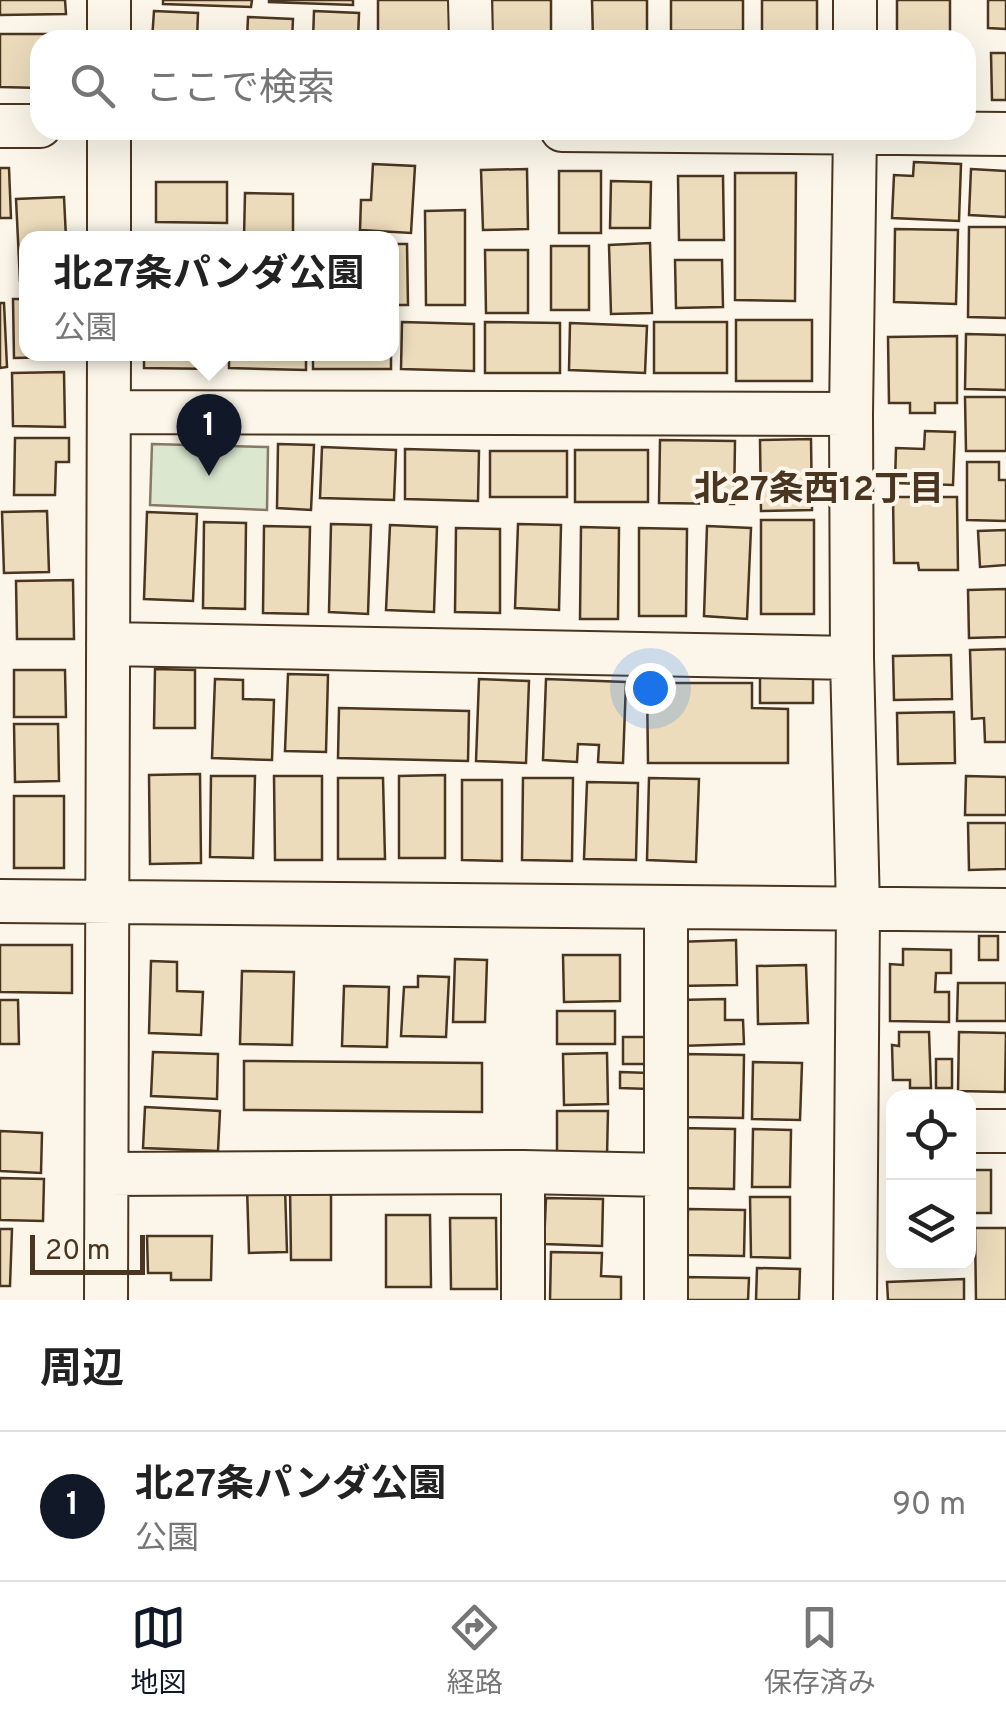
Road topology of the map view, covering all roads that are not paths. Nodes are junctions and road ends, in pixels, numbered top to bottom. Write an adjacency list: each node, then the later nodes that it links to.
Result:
1 (109, 0): 4 (street)
2 (470, 0): 5 (street)
3 (855, 0): 6 (street)
4 (109, 30)
5 (470, 30)
6 (855, 30)
7 (0, 126): 8 (street)
8 (30, 126)
9 (976, 133): 10 (street)
10 (1006, 134)
11 (109, 140): 13 (street)
12 (856, 140): 16 (street)
13 (109, 231)
14 (109, 361): 15 (street)
15 (109, 412): 16 (street); 17 (street)
16 (851, 414): 18 (street)
17 (108, 644): 18 (street); 20 (street)
18 (852, 658): 22 (street)
19 (0, 901): 20 (street)
20 (108, 902): 21 (street); 28 (street)
21 (666, 907): 22 (street); 29 (street)
22 (858, 909): 23 (street); 24 (street)
23 (1006, 910)
24 (875, 1130): 33 (street)
25 (976, 1131): 26 (street)
26 (1006, 1131)
27 (523, 1172): 28 (street); 29 (street); 31 (street)
28 (107, 1174): 30 (street)
29 (666, 1174): 32 (street)
30 (106, 1300)
31 (523, 1300)
32 (666, 1300)
33 (855, 1300)

